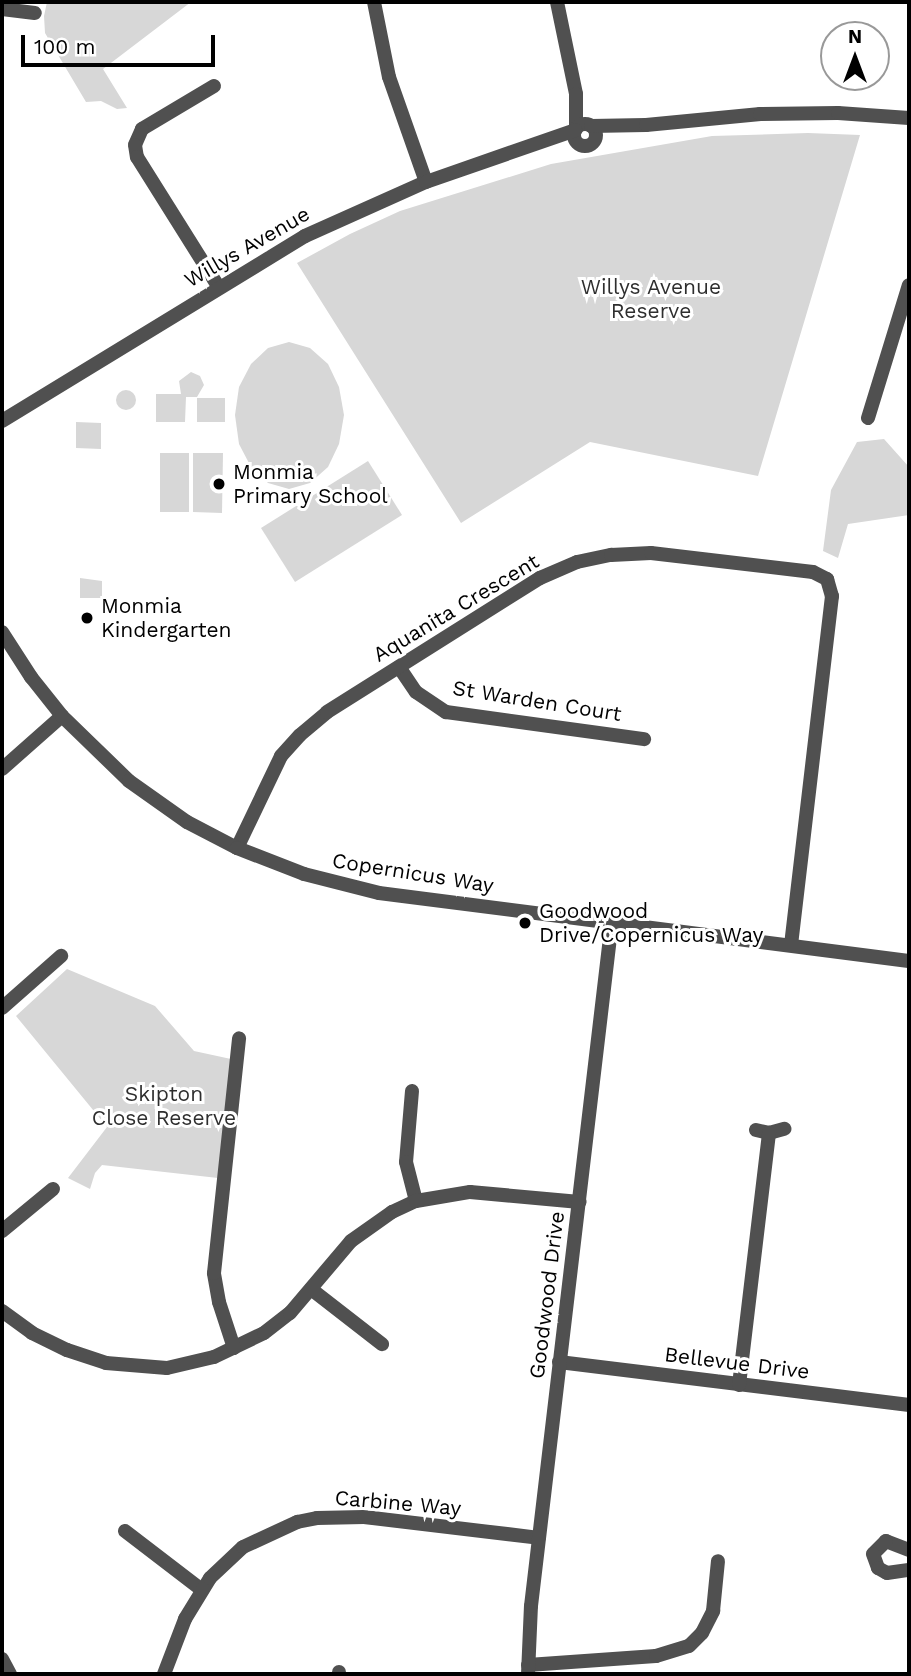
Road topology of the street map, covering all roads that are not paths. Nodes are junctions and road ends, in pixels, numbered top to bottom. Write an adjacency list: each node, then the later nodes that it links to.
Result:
1 (374, 2): 11 (street)
2 (557, 2): 8 (street)
3 (2, 9): 4 (street)
4 (36, 13)
5 (214, 86): 13 (street)
6 (909, 118): 7 (street, Willys Avenue)
7 (646, 125): 8 (street, Willys Avenue); 9 (street, Willys Avenue)
8 (583, 128): 9 (street); 10 (street, Willys Avenue)
9 (588, 143): 10 (street, Willys Avenue)
10 (532, 148): 11 (street, Willys Avenue)
11 (426, 182): 13 (street, Willys Avenue)
12 (909, 285): 14 (street)
13 (218, 286): 15 (street, Willys Avenue)
14 (868, 418)
15 (2, 421)
16 (2, 632): 18 (street, Copernicus Way)
17 (398, 667): 19 (street, St Warden Court); 21 (street, Aquanita Crescent); 23 (street, Aquanita Crescent)
18 (62, 716): 20 (street); 21 (street, Copernicus Way)
19 (644, 738)
20 (2, 769)
21 (237, 848): 22 (street, Copernicus Way)
22 (612, 921): 23 (street, Copernicus Way); 32 (street, Goodwood Drive)
23 (791, 944): 25 (street, Copernicus Way)
24 (61, 956): 26 (street)
25 (909, 961)
26 (2, 1008)
27 (239, 1038): 37 (street)
28 (412, 1091): 31 (street)
29 (770, 1131): 39 (street)
30 (52, 1189): 33 (street)
31 (416, 1201): 32 (street); 34 (street)
32 (580, 1202): 38 (street, Goodwood Drive)
33 (2, 1231)
34 (311, 1289): 36 (street); 37 (street)
35 (2, 1311): 37 (street)
36 (383, 1345)
37 (234, 1348)
38 (559, 1362): 39 (street, Bellevue Drive); 42 (street, Goodwood Drive)
39 (739, 1385): 40 (street, Bellevue Drive)
40 (909, 1405)
41 (125, 1531): 46 (street)
42 (539, 1538): 46 (street, Carbine Way); 48 (street, Goodwood Drive)
43 (909, 1550): 45 (street)
44 (718, 1561): 48 (street)
45 (909, 1570)
46 (202, 1590): 50 (street, Carbine Way)
47 (2, 1659): 49 (street)
48 (528, 1669)
49 (10, 1674)
50 (164, 1674)

